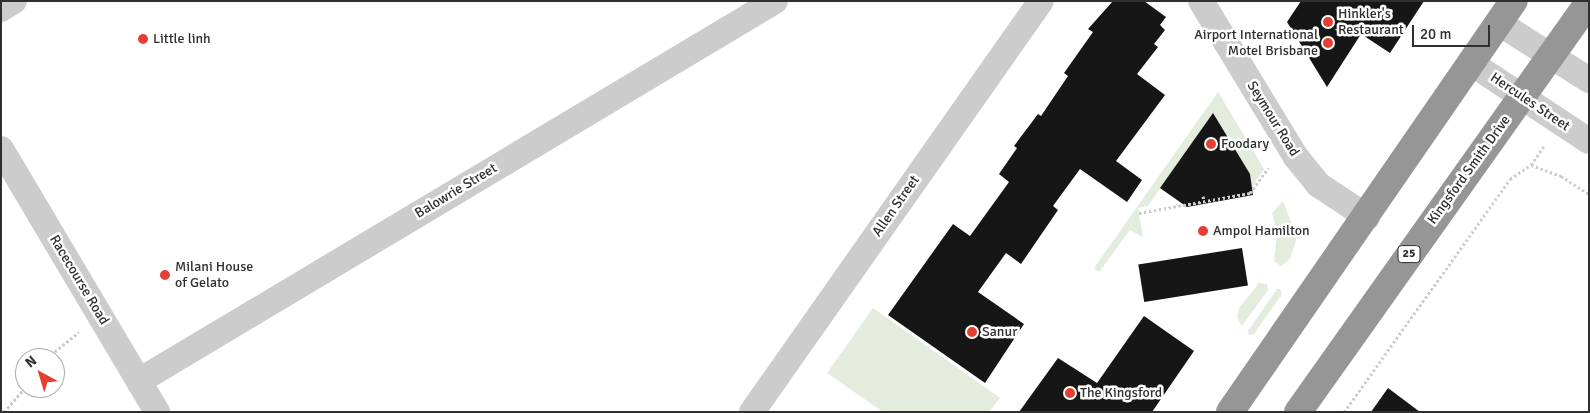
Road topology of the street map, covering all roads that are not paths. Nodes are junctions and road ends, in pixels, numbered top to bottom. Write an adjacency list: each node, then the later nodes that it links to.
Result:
1 (14, 1): 6 (street)
2 (775, 1): 15 (street, Balowrie Street)
3 (1041, 1): 17 (street, Allen Street)
4 (1202, 1): 14 (street, Seymour Road)
5 (1589, 2): 8 (highway, Kingsford Smith Drive / 25)
6 (1, 9)
7 (1507, 12): 8 (street); 9 (highway)
8 (1551, 54): 10 (street); 11 (highway, Kingsford Smith Drive / 25)
9 (1471, 63): 11 (street, Hercules Street); 14 (highway)
10 (1589, 80)
11 (1522, 97): 12 (street, Hercules Street); 19 (highway, Kingsford Smith Drive / 25)
12 (1589, 141)
13 (1, 149): 15 (street, Racecourse Road)
14 (1367, 217): 18 (highway)
15 (139, 381): 16 (street, Racecourse Road)
16 (157, 412)
17 (752, 412)
18 (1230, 412)
19 (1298, 412)

